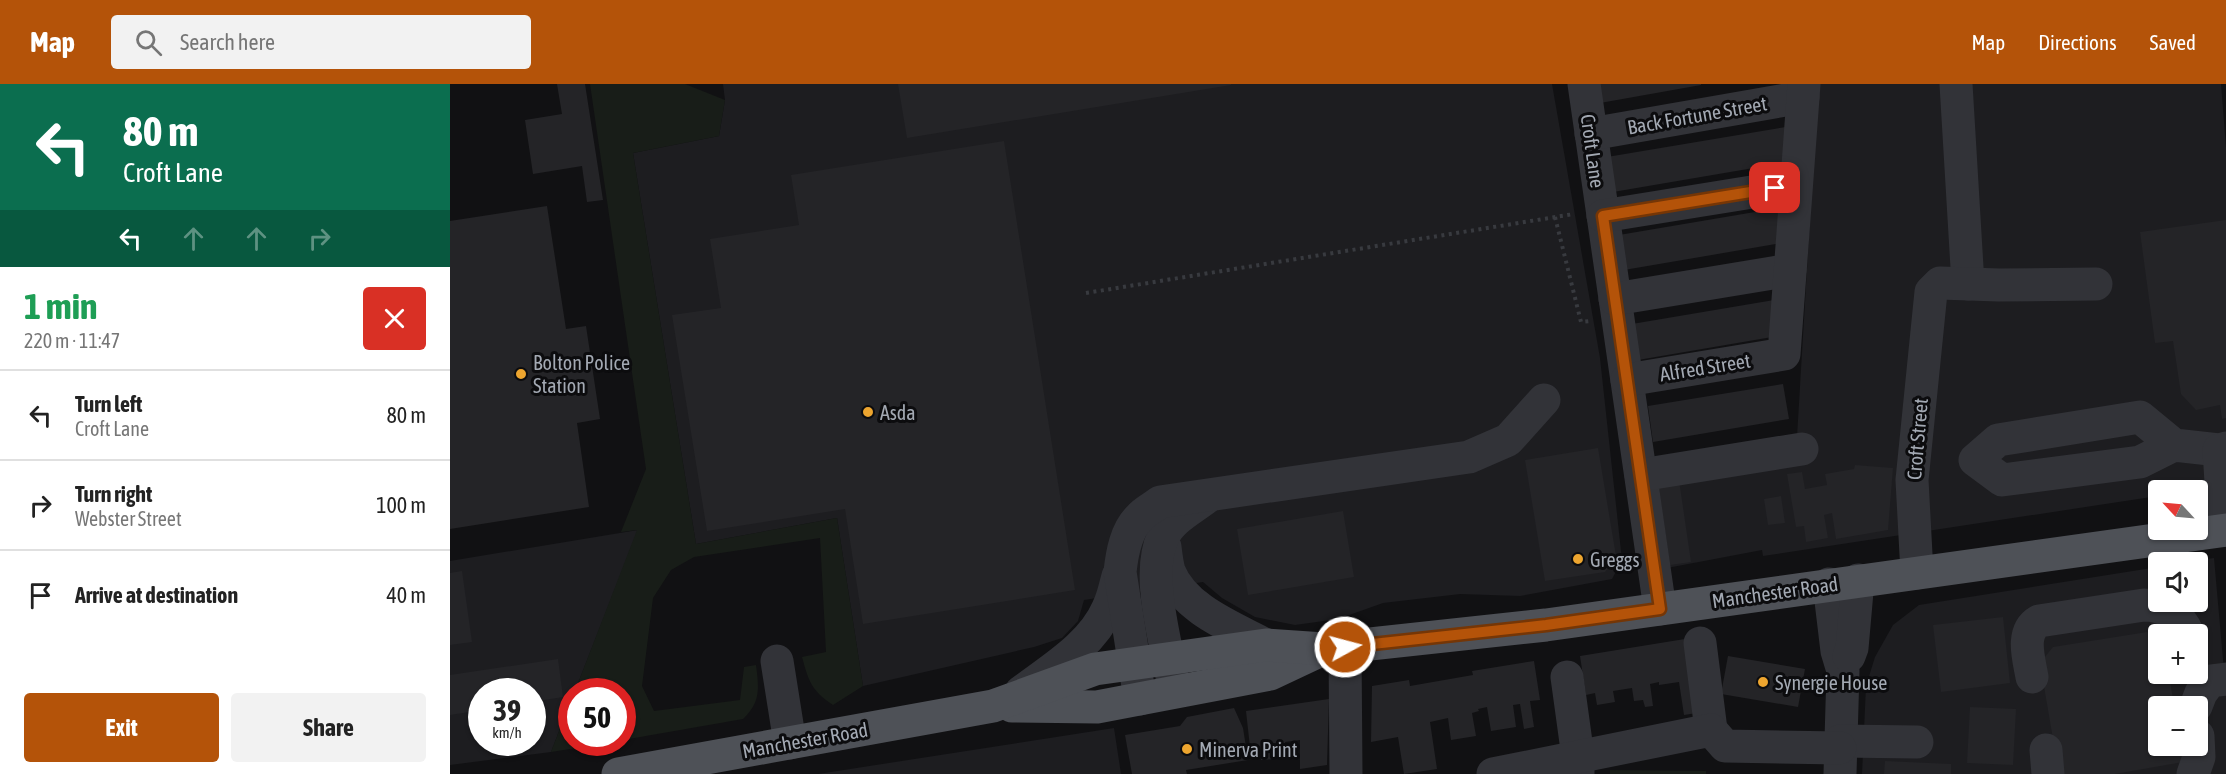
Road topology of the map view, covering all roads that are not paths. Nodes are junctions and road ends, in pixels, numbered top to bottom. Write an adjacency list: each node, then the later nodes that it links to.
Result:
1 (1584, 84): 4 (street, Croft Lane)
2 (1956, 84): 8 (street)
3 (1803, 90): 4 (street, Back Fortune Street); 5 (street)
4 (1591, 134): 6 (street, Croft Lane)
5 (1796, 185): 6 (street); 7 (street)
6 (1602, 213): 10 (street, Croft Lane)
7 (1790, 270): 10 (street); 11 (street, Alfred Street)
8 (1968, 284): 9 (street); 21 (street, Croft Street)
9 (2096, 284)
10 (1616, 308): 11 (street, Croft Lane)
11 (1627, 380): 16 (street, Croft Lane)
12 (1544, 400): 17 (street)
13 (2175, 445): 13 (street); 15 (street)
14 (1802, 449): 16 (street)
15 (2222, 449): 18 (street)
16 (1641, 475): 23 (street, Croft Lane)
17 (1209, 496): 19 (street); 20 (street)
18 (2225, 530): 21 (main road, Manchester Road)
19 (1163, 537): 26 (street); 28 (street)
20 (1120, 572): 30 (street); 35 (street)
21 (1917, 573): 22 (main road, Manchester Road)
22 (1843, 582): 23 (main road, Manchester Road); 39 (street)
23 (1660, 609): 27 (main road, Manchester Road)
24 (2183, 624): 32 (street)
25 (1700, 643): 38 (street)
26 (1266, 645): 27 (main road, Manchester Road); 28 (main road, Manchester Road)
27 (1335, 648): 33 (main road, Manchester Road); 44 (street)
28 (1169, 658): 30 (main road, Manchester Road); 33 (street)
29 (777, 661): 37 (street)
30 (1134, 663): 34 (street); 35 (main road, Manchester Road)
31 (1567, 677): 41 (street)
32 (2032, 677)
33 (1175, 692): 34 (main road, Manchester Road)
34 (1140, 699): 35 (main road, Manchester Road)
35 (1001, 703): 37 (main road, Manchester Road)
36 (1917, 742): 39 (street)
37 (790, 743): 42 (main road, Manchester Road)
38 (1720, 750): 39 (street); 41 (street)
39 (1840, 754)
40 (2199, 756): 46 (street)
41 (1578, 765): 45 (street)
42 (689, 768): 43 (main road, Manchester Road)
43 (618, 774)
44 (1346, 774)
45 (1492, 774)
46 (2193, 774)

